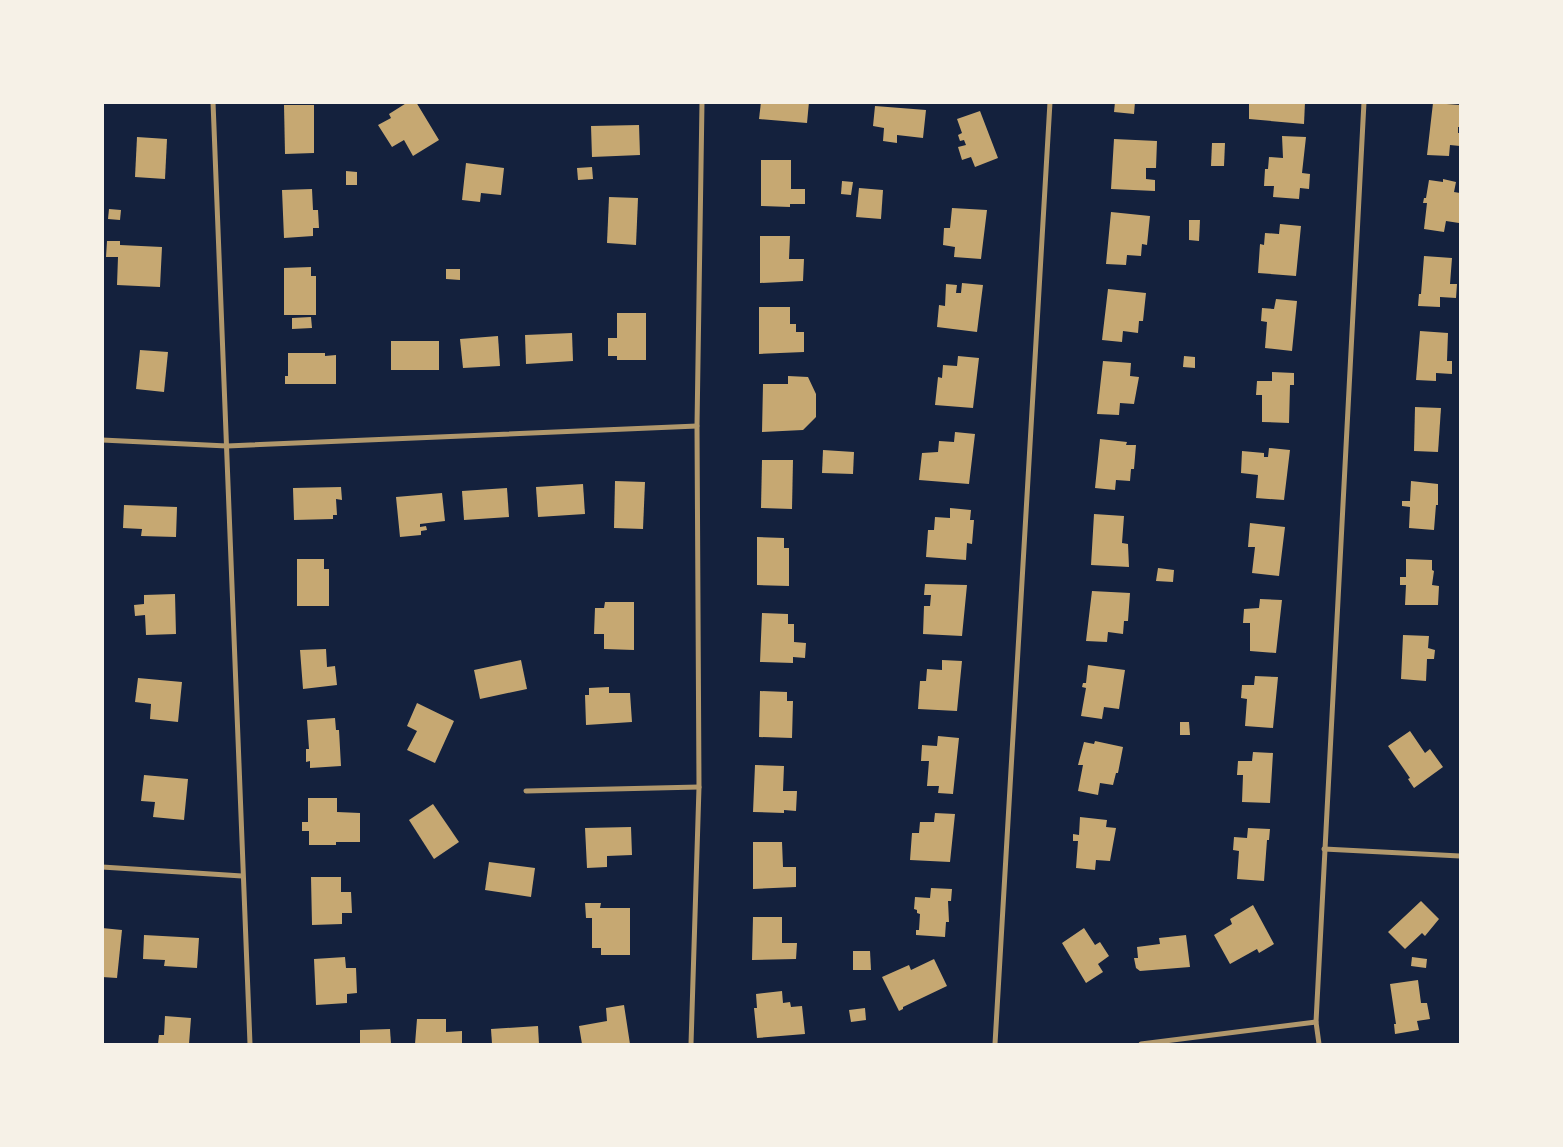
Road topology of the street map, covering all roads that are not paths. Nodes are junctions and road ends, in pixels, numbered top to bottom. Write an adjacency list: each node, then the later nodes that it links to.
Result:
1 (212, 102): 7 (street)
2 (702, 102): 5 (street)
3 (1050, 102): 17 (street)
4 (1364, 102): 10 (street)
5 (697, 426): 7 (street); 8 (street)
6 (102, 440): 7 (street)
7 (227, 446): 13 (street)
8 (699, 787): 9 (street); 16 (street)
9 (526, 791)
10 (1324, 849): 11 (street); 14 (street)
11 (1460, 856)
12 (102, 867): 13 (street)
13 (242, 876): 15 (street)
14 (1316, 1022): 18 (street); 19 (street)
15 (250, 1044)
16 (691, 1044)
17 (995, 1044)
18 (1141, 1044)
19 (1319, 1044)

